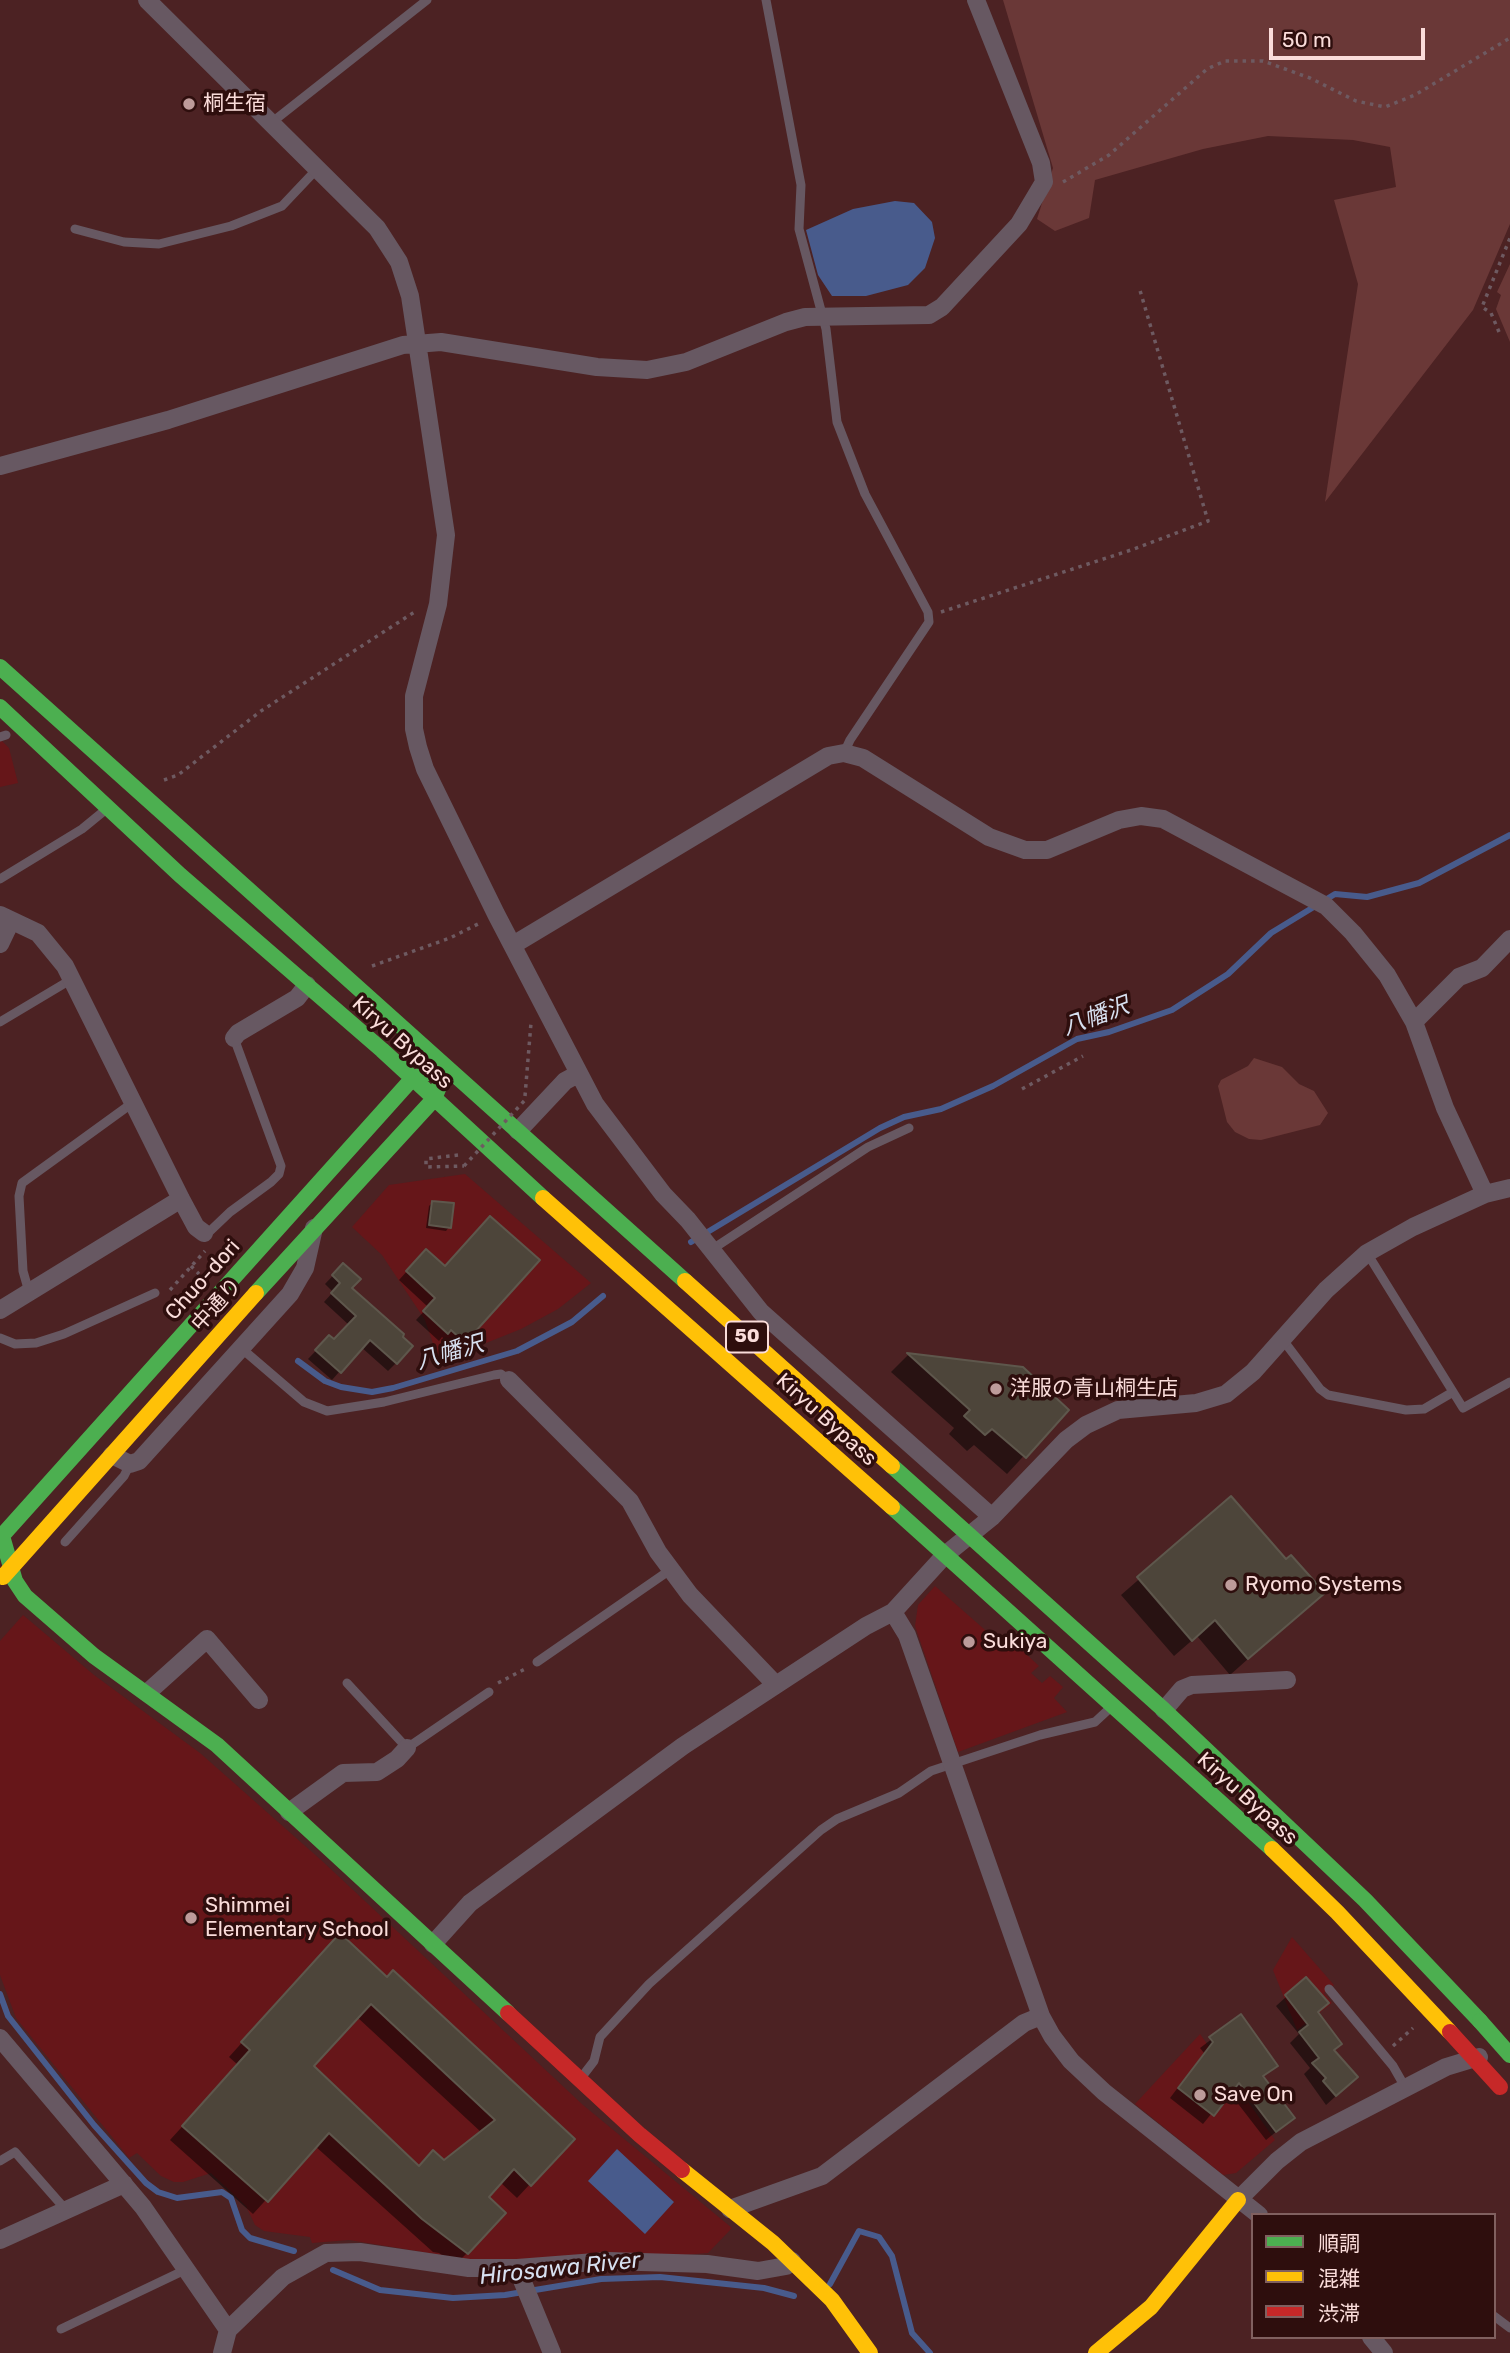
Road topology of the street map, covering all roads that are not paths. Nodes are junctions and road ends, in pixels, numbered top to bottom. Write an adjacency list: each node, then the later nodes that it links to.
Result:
1 (147, 0): 5 (street)
2 (427, 0): 5 (lane)
3 (766, 0): 8 (lane)
4 (976, 0): 8 (street)
5 (271, 123): 6 (street)
6 (317, 169): 7 (lane); 9 (street)
7 (75, 229)
8 (822, 316): 9 (street); 13 (lane)
9 (418, 343): 10 (street); 19 (street)
10 (0, 466)
11 (0, 667): 25 (main road, Kiryu Bypass / 50)
12 (0, 707): 14 (main road, Kiryu Bypass / 50)
13 (845, 753): 19 (street); 23 (street)
14 (108, 806): 15 (lane); 21 (main road, Kiryu Bypass / 50)
15 (0, 879)
16 (6, 918): 18 (street); 20 (street)
17 (1510, 939): 23 (street)
18 (0, 944)
19 (513, 945): 26 (street)
20 (72, 979): 22 (lane); 29 (street)
21 (307, 985): 24 (street); 27 (main road, Kiryu Bypass / 50)
22 (0, 1022)
23 (1415, 1022): 33 (street)
24 (234, 1038): 36 (lane)
25 (446, 1065): 27 (main road, Chuo-dori); 28 (main road, 中通り); 31 (main road, Kiryu Bypass / 50)
26 (578, 1074): 31 (street); 37 (street)
27 (412, 1079): 28 (main road, Kiryu Bypass / 50); 52 (main road, Chuo-dori)
28 (434, 1099): 35 (main road, 中通り); 54 (main road, Kiryu Bypass / 50)
29 (131, 1104): 34 (street); 39 (lane)
30 (909, 1128): 37 (lane)
31 (518, 1131): 51 (main road, Kiryu Bypass / 50)
32 (1510, 1188): 33 (street)
33 (1485, 1195): 38 (street)
34 (181, 1199): 36 (street); 39 (street)
35 (314, 1227): 44 (street); 48 (main road, 中通り)
36 (205, 1242)
37 (709, 1247): 50 (street)
38 (1367, 1253): 43 (street); 47 (lane)
39 (29, 1292): 41 (street)
40 (158, 1296): 42 (lane)
41 (0, 1310)
42 (0, 1338)
43 (1283, 1340): 47 (lane); 50 (street)
44 (241, 1348): 45 (lane); 49 (street)
45 (509, 1380): 55 (street)
46 (1510, 1382): 47 (lane)
47 (1453, 1392)
48 (112, 1455): 49 (street); 56 (main road, 中通り)
49 (130, 1464): 53 (lane)
50 (992, 1517): 51 (street)
51 (970, 1534): 54 (street); 66 (main road, Kiryu Bypass / 50)
52 (1, 1535): 56 (main road)
53 (65, 1542)
54 (945, 1555): 57 (street); 65 (main road, Kiryu Bypass / 50)
55 (670, 1570): 58 (lane); 61 (street)
56 (5, 1574): 63 (main road)
57 (893, 1612): 61 (street); 68 (street)
58 (537, 1662)
59 (1287, 1680): 66 (street)
60 (347, 1683): 67 (lane)
61 (776, 1685): 70 (street)
62 (489, 1692): 67 (lane)
63 (147, 1693): 64 (street); 69 (main road)
64 (259, 1700)
65 (1112, 1705): 68 (lane); 78 (main road, Kiryu Bypass / 50, bridge)
66 (1164, 1710): 75 (main road, Kiryu Bypass / 50, bridge)
67 (407, 1748): 69 (street)
68 (950, 1765): 72 (street); 76 (lane)
69 (289, 1812): 70 (main road)
70 (433, 1944): 76 (main road)
71 (1329, 1989): 77 (lane)
72 (1041, 2016): 81 (street); 82 (street)
73 (0, 2038): 80 (street)
74 (1510, 2047): 77 (street)
75 (1510, 2055)
76 (580, 2080): 82 (main road)
77 (1405, 2087): 81 (street)
78 (1505, 2093)
79 (0, 2161): 83 (lane)
80 (124, 2184): 83 (street); 87 (street)
81 (1238, 2200): 84 (street); 92 (main road)
82 (730, 2209): 86 (main road)
83 (66, 2210): 85 (street)
84 (1256, 2213)
85 (0, 2240)
86 (792, 2261): 88 (street); 95 (main road)
87 (187, 2269): 89 (lane); 90 (street)
88 (520, 2275): 90 (street); 94 (street)
89 (61, 2329)
90 (228, 2330): 93 (street)
91 (1373, 2339): 96 (street)
92 (1101, 2352)
93 (222, 2353)
94 (552, 2353)
95 (870, 2353)
96 (1384, 2353)

